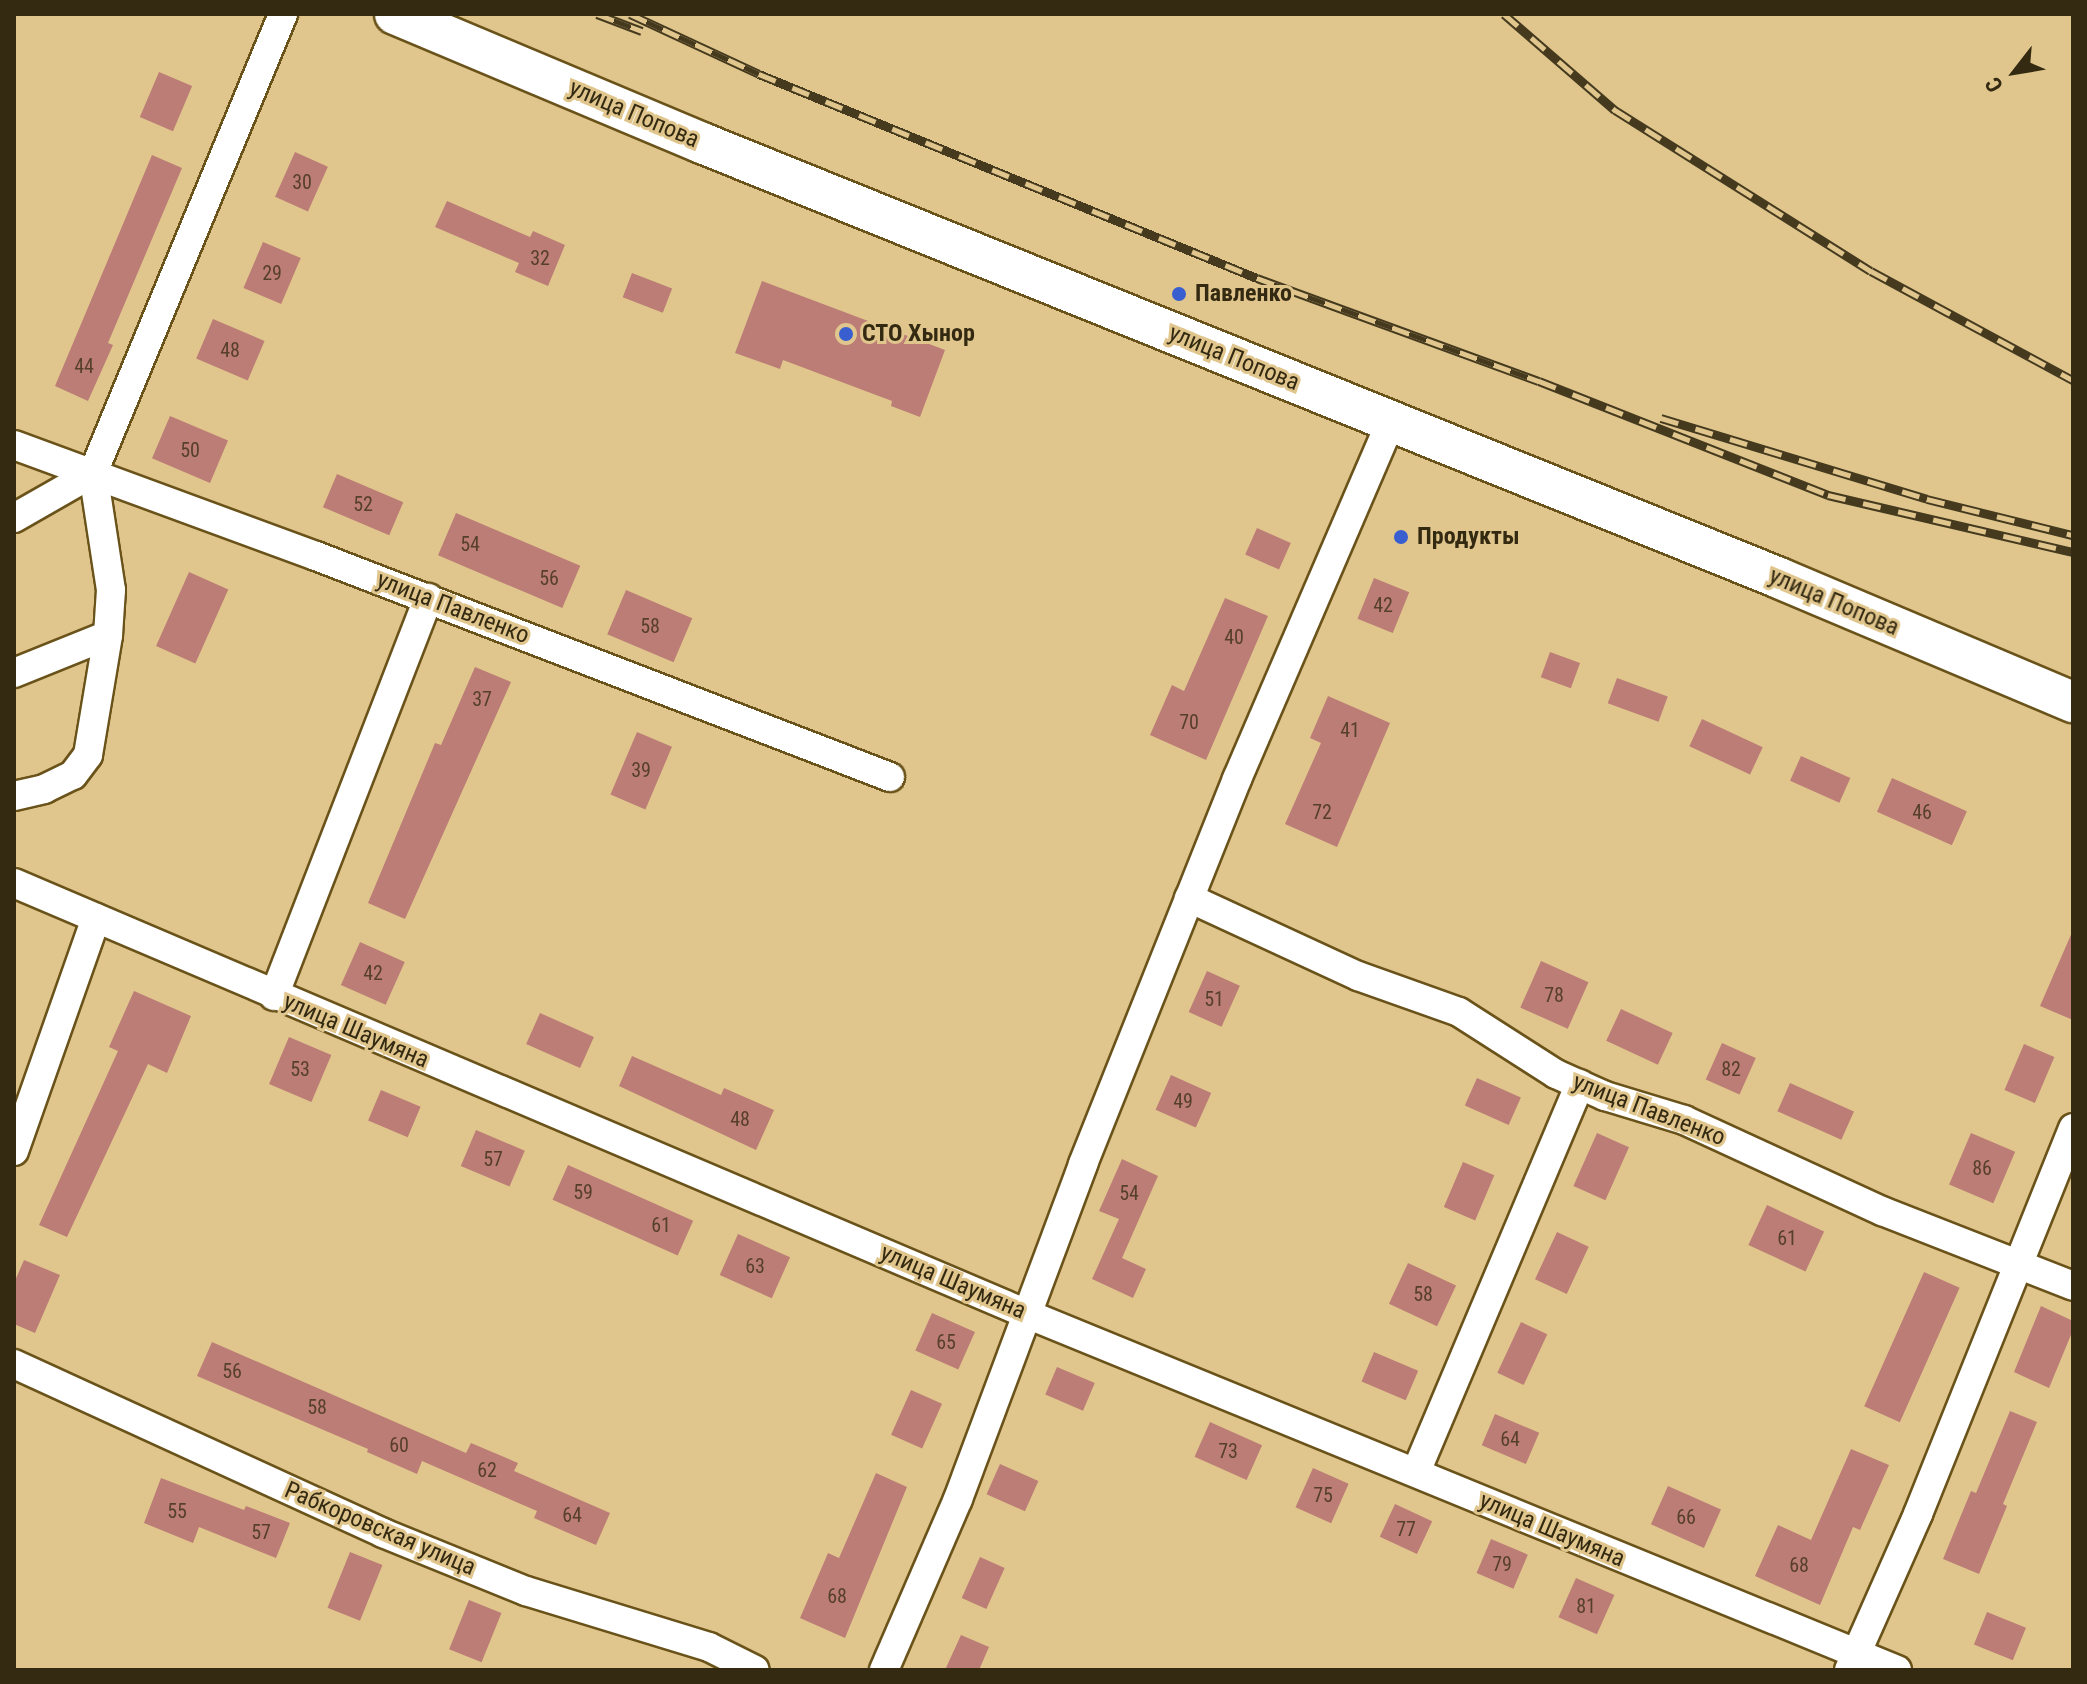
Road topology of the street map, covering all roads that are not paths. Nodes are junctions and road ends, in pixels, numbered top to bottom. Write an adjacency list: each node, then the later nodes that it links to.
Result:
1 (283, 14): 5 (street)
2 (395, 14): 3 (main road, улица Попова)
3 (1391, 422): 10 (main road, улица Попова); 14 (street)
4 (14, 445): 5 (street, улица Павленко)
5 (93, 473): 6 (street); 7 (street, улица Павленко); 8 (street)
6 (14, 518)
7 (428, 598): 11 (street, улица Павленко); 16 (street)
8 (108, 635): 9 (street); 12 (street)
9 (14, 673)
10 (2073, 702)
11 (890, 777)
12 (14, 796)
13 (14, 883): 15 (street, улица Шаумяна)
14 (1189, 898): 17 (street, улица Павленко); 22 (street)
15 (96, 918): 16 (street, улица Шаумяна); 19 (street)
16 (274, 996): 22 (street, улица Шаумяна)
17 (1580, 1084): 20 (street, улица Павленко); 24 (street)
18 (2073, 1128): 20 (street)
19 (14, 1151)
20 (2018, 1264): 21 (street, улица Павленко); 25 (street)
21 (2073, 1286)
22 (1027, 1314): 24 (street, улица Шаумяна); 27 (street)
23 (14, 1364): 26 (street, Рабкоровская улица)
24 (1416, 1472): 25 (street, улица Шаумяна)
25 (1853, 1661): 28 (street, улица Шаумяна)
26 (755, 1670)
27 (884, 1670)
28 (1897, 1670)

